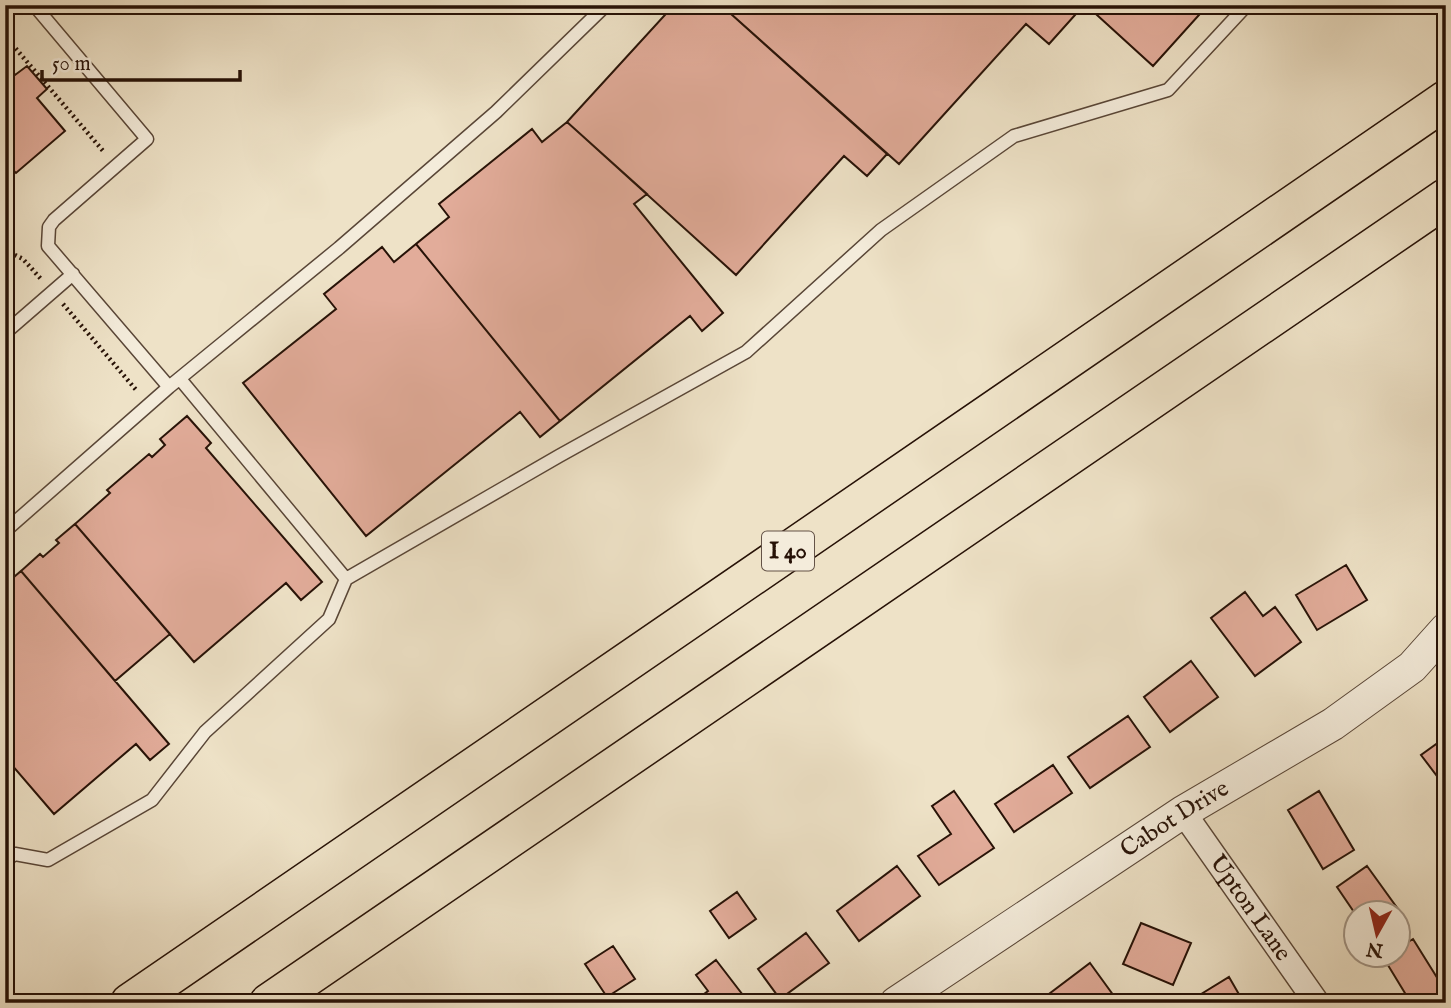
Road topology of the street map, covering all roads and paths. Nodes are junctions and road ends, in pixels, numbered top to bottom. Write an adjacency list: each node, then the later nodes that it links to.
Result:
1 (34, 5): 6 (lane)
2 (606, 5): 12 (lane)
3 (1247, 5): 16 (lane)
4 (5, 36): 6 (path)
5 (1446, 100): 20 (highway, I 40)
6 (116, 166): 9 (lane)
7 (1446, 198): 21 (highway)
8 (5, 250): 10 (path)
9 (72, 274): 10 (lane); 13 (lane)
10 (52, 292): 11 (lane); 14 (path)
11 (5, 333)
12 (180, 379): 13 (lane); 16 (lane)
13 (169, 387): 14 (lane)
14 (149, 405): 15 (lane)
15 (5, 531)
16 (346, 579): 19 (lane)
17 (1446, 629): 18 (street, Cabot Drive)
18 (1183, 812): 22 (street, Cabot Drive); 23 (street, Upton Lane)
19 (5, 860)
20 (130, 1003)
21 (269, 1003)
22 (897, 1003)
23 (1317, 1003)

